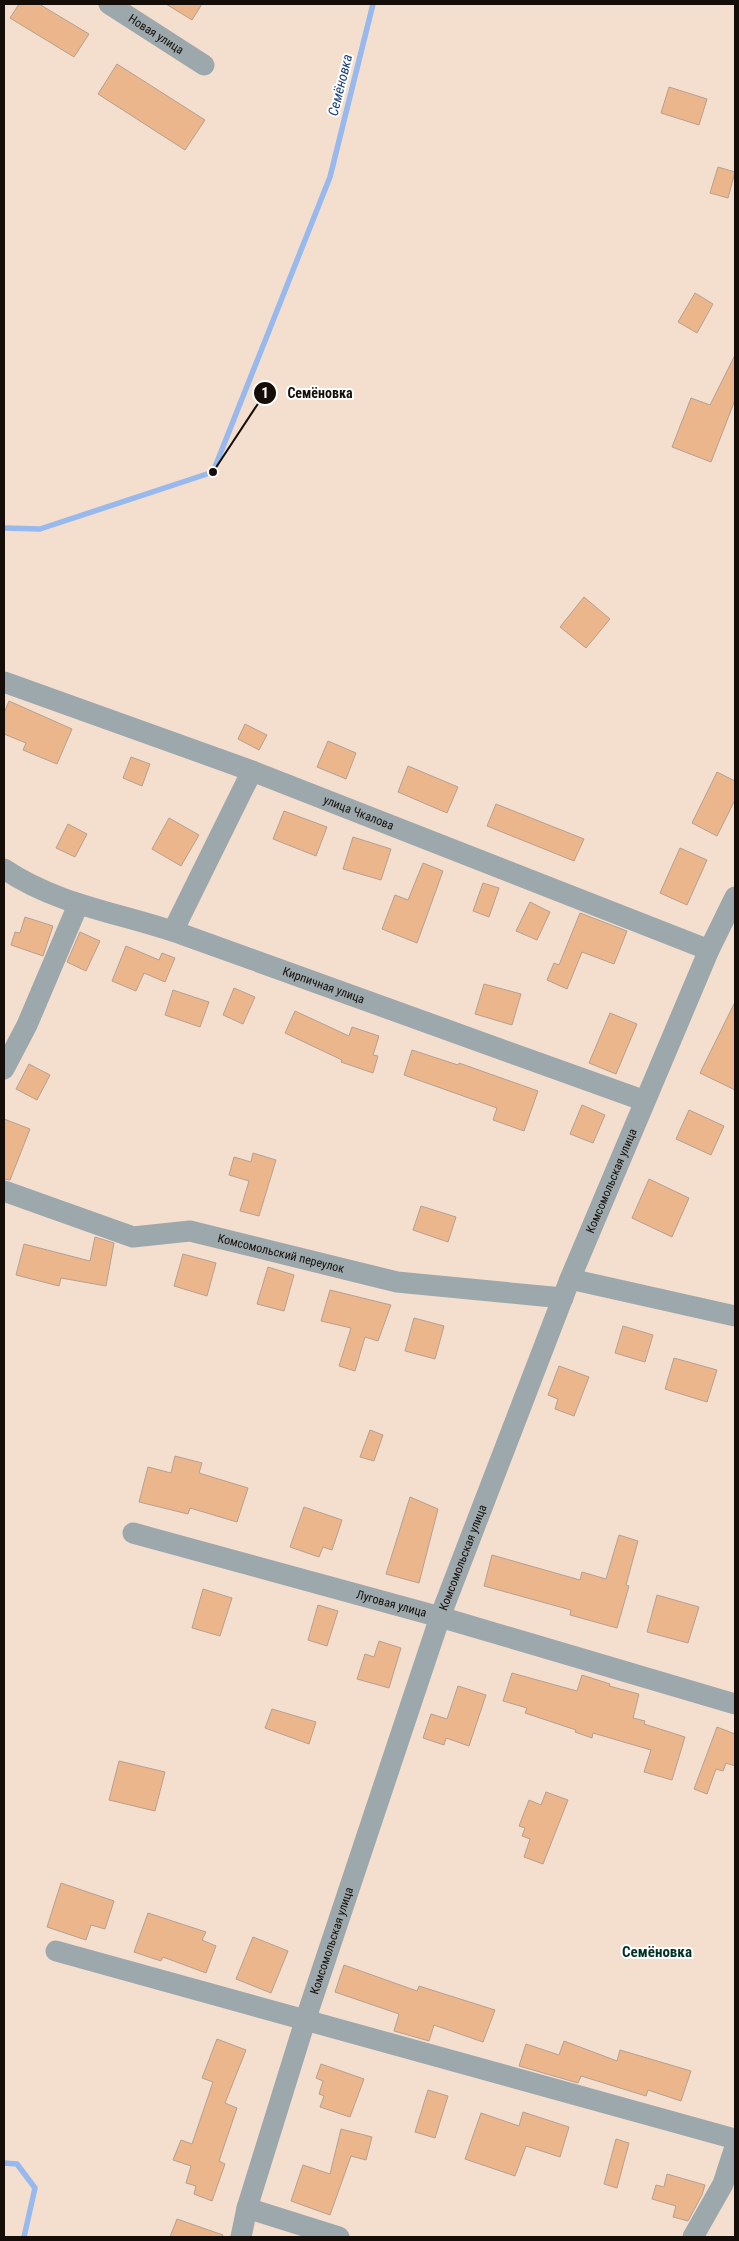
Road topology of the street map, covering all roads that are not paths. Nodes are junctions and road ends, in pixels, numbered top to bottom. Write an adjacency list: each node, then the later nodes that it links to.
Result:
1 (109, 4): 2 (street, Новая улица)
2 (204, 65)
3 (4, 682): 4 (street, улица Чкалова)
4 (252, 771): 8 (street); 9 (street, улица Чкалова)
5 (4, 869): 7 (street, Кирпичная улица)
6 (735, 897): 9 (street, Комсомольская улица)
7 (78, 905): 8 (street, Кирпичная улица); 10 (street)
8 (173, 931): 11 (street, Кирпичная улица)
9 (709, 950): 11 (street, Комсомольская улица)
10 (4, 1070)
11 (645, 1101): 13 (street, Комсомольская улица)
12 (4, 1191): 13 (street, Комсомольский переулок)
13 (567, 1288): 14 (street, Комсомольский переулок); 16 (street, Комсомольская улица)
14 (735, 1316)
15 (133, 1533): 16 (street, Луговая улица)
16 (440, 1617): 17 (street, Луговая улица); 19 (street, Комсомольская улица)
17 (735, 1704)
18 (56, 1950): 19 (street)
19 (306, 2018): 20 (street); 22 (street, Комсомольская улица)
20 (735, 2139)
21 (735, 2147): 25 (street)
22 (247, 2208): 23 (street, Комсомольская улица); 24 (street)
23 (241, 2237)
24 (339, 2237)
25 (693, 2237)

